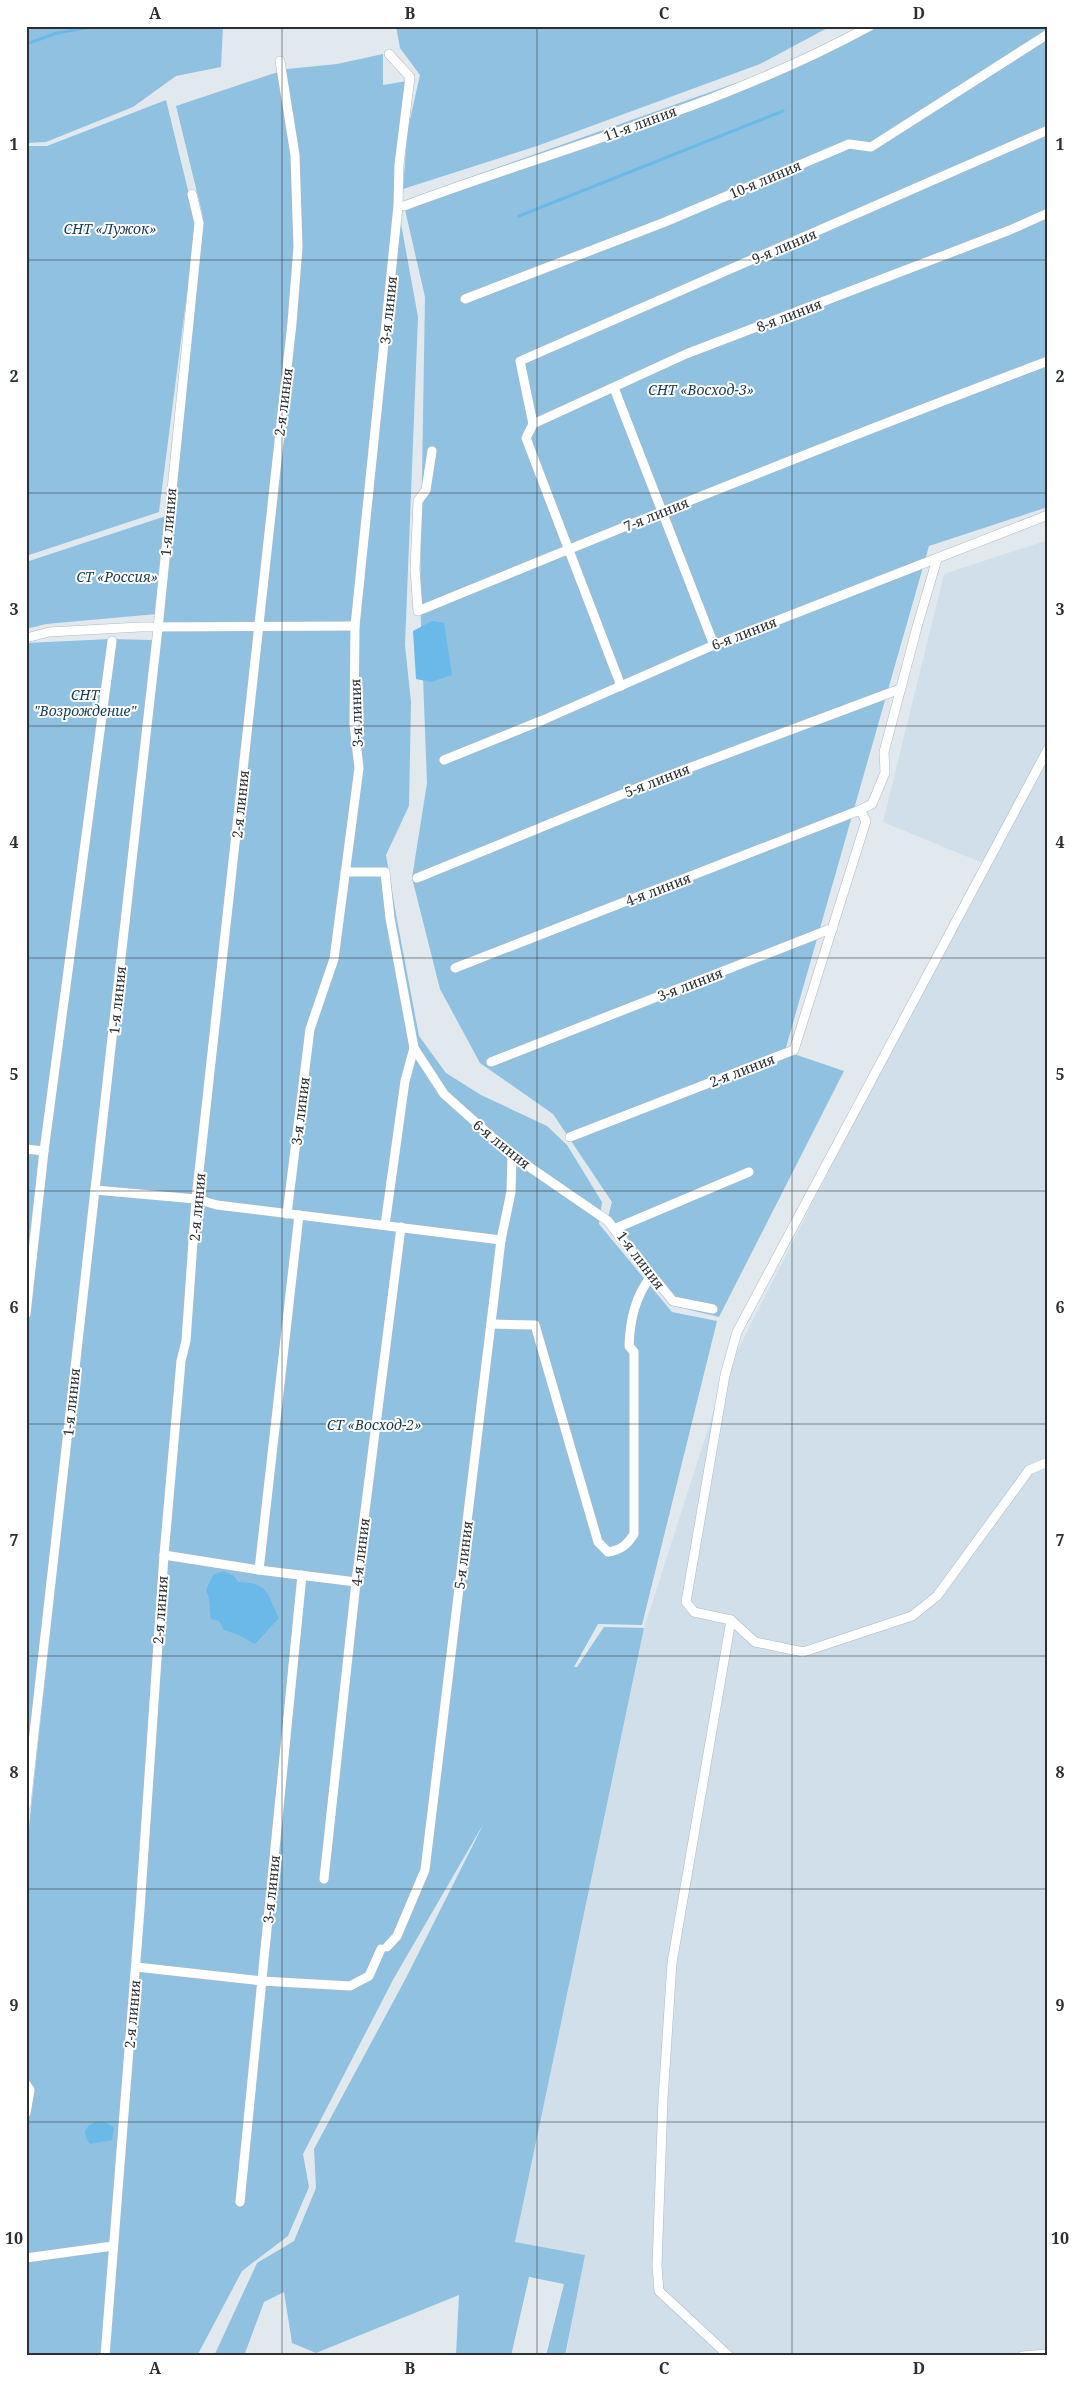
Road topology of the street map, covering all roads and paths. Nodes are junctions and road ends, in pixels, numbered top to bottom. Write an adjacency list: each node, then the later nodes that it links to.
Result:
1 (870, 26): 7 (street, 11-я линия)
2 (1048, 34): 9 (street, 10-я линия)
3 (389, 54): 7 (street, 3-я линия)
4 (280, 61): 18 (street, 2-я линия)
5 (1048, 130): 12 (street, 9-я линия)
6 (192, 194): 20 (street, 1-я линия)
7 (401, 206): 19 (street, 3-я линия)
8 (1048, 213): 11 (street, 8-я линия)
9 (465, 299)
10 (1048, 361): 14 (street, 7-я линия)
11 (614, 388): 12 (street, 8-я линия); 14 (street)
12 (533, 424): 16 (street)
13 (432, 451): 16 (street, 7-я линия)
14 (661, 512): 16 (street, 7-я линия); 23 (street)
15 (1048, 515): 17 (street, 6-я линия)
16 (568, 549): 24 (street)
17 (937, 559): 23 (street, 6-я линия); 25 (street)
18 (260, 626): 19 (street); 20 (street); 41 (street, 2-я линия)
19 (355, 626): 29 (street, 3-я линия)
20 (158, 628): 21 (street); 40 (street, 1-я линия)
21 (26, 638)
22 (112, 641): 37 (street)
23 (714, 645): 24 (street, 6-я линия)
24 (622, 686): 27 (street, 6-я линия)
25 (900, 689): 28 (street); 30 (street, 5-я линия)
26 (1048, 750): 57 (street)
27 (444, 760)
28 (860, 810): 31 (street); 32 (street, 4-я линия)
29 (345, 872): 33 (street); 42 (street, 3-я линия)
30 (416, 878)
31 (833, 928): 34 (street, 3-я линия); 35 (street, 2-я линия)
32 (455, 968)
33 (414, 1048): 38 (street, 6-я линия); 44 (street)
34 (490, 1062)
35 (570, 1137)
36 (26, 1149): 37 (street)
37 (44, 1152): 50 (street)
38 (512, 1155): 46 (street, 6-я линия); 47 (street, 5-я линия)
39 (749, 1172): 46 (street, 1-я линия)
40 (95, 1190): 41 (street); 58 (street, 1-я линия)
41 (196, 1199): 42 (street); 53 (street, 2-я линия)
42 (287, 1214): 43 (street)
43 (299, 1215): 44 (street); 54 (street)
44 (384, 1225): 45 (street)
45 (401, 1227): 47 (street); 56 (street, 4-я линия)
46 (614, 1229): 48 (street, 1-я линия)
47 (501, 1240): 51 (street, 5-я линия)
48 (651, 1276): 49 (street, 1-я линия); 51 (street)
49 (713, 1309)
50 (26, 1314)
51 (491, 1324): 61 (street, 5-я линия)
52 (1048, 1462): 57 (street)
53 (164, 1555): 54 (street); 60 (street, 2-я линия)
54 (259, 1570): 55 (street)
55 (302, 1575): 56 (street); 61 (street, 3-я линия)
56 (356, 1582): 59 (street, 4-я линия)
57 (731, 1620): 69 (street)
58 (26, 1805)
59 (324, 1879)
60 (136, 1967): 61 (street, 5-я линия); 65 (street, 2-я линия)
61 (262, 1981): 64 (street, 3-я линия)
62 (26, 2084): 63 (street)
63 (26, 2112)
64 (240, 2202)
65 (113, 2246): 66 (street); 68 (street, 2-я линия)
66 (26, 2258)
67 (1048, 2354): 70 (street)
68 (105, 2356)
69 (729, 2356)
70 (1022, 2356)

